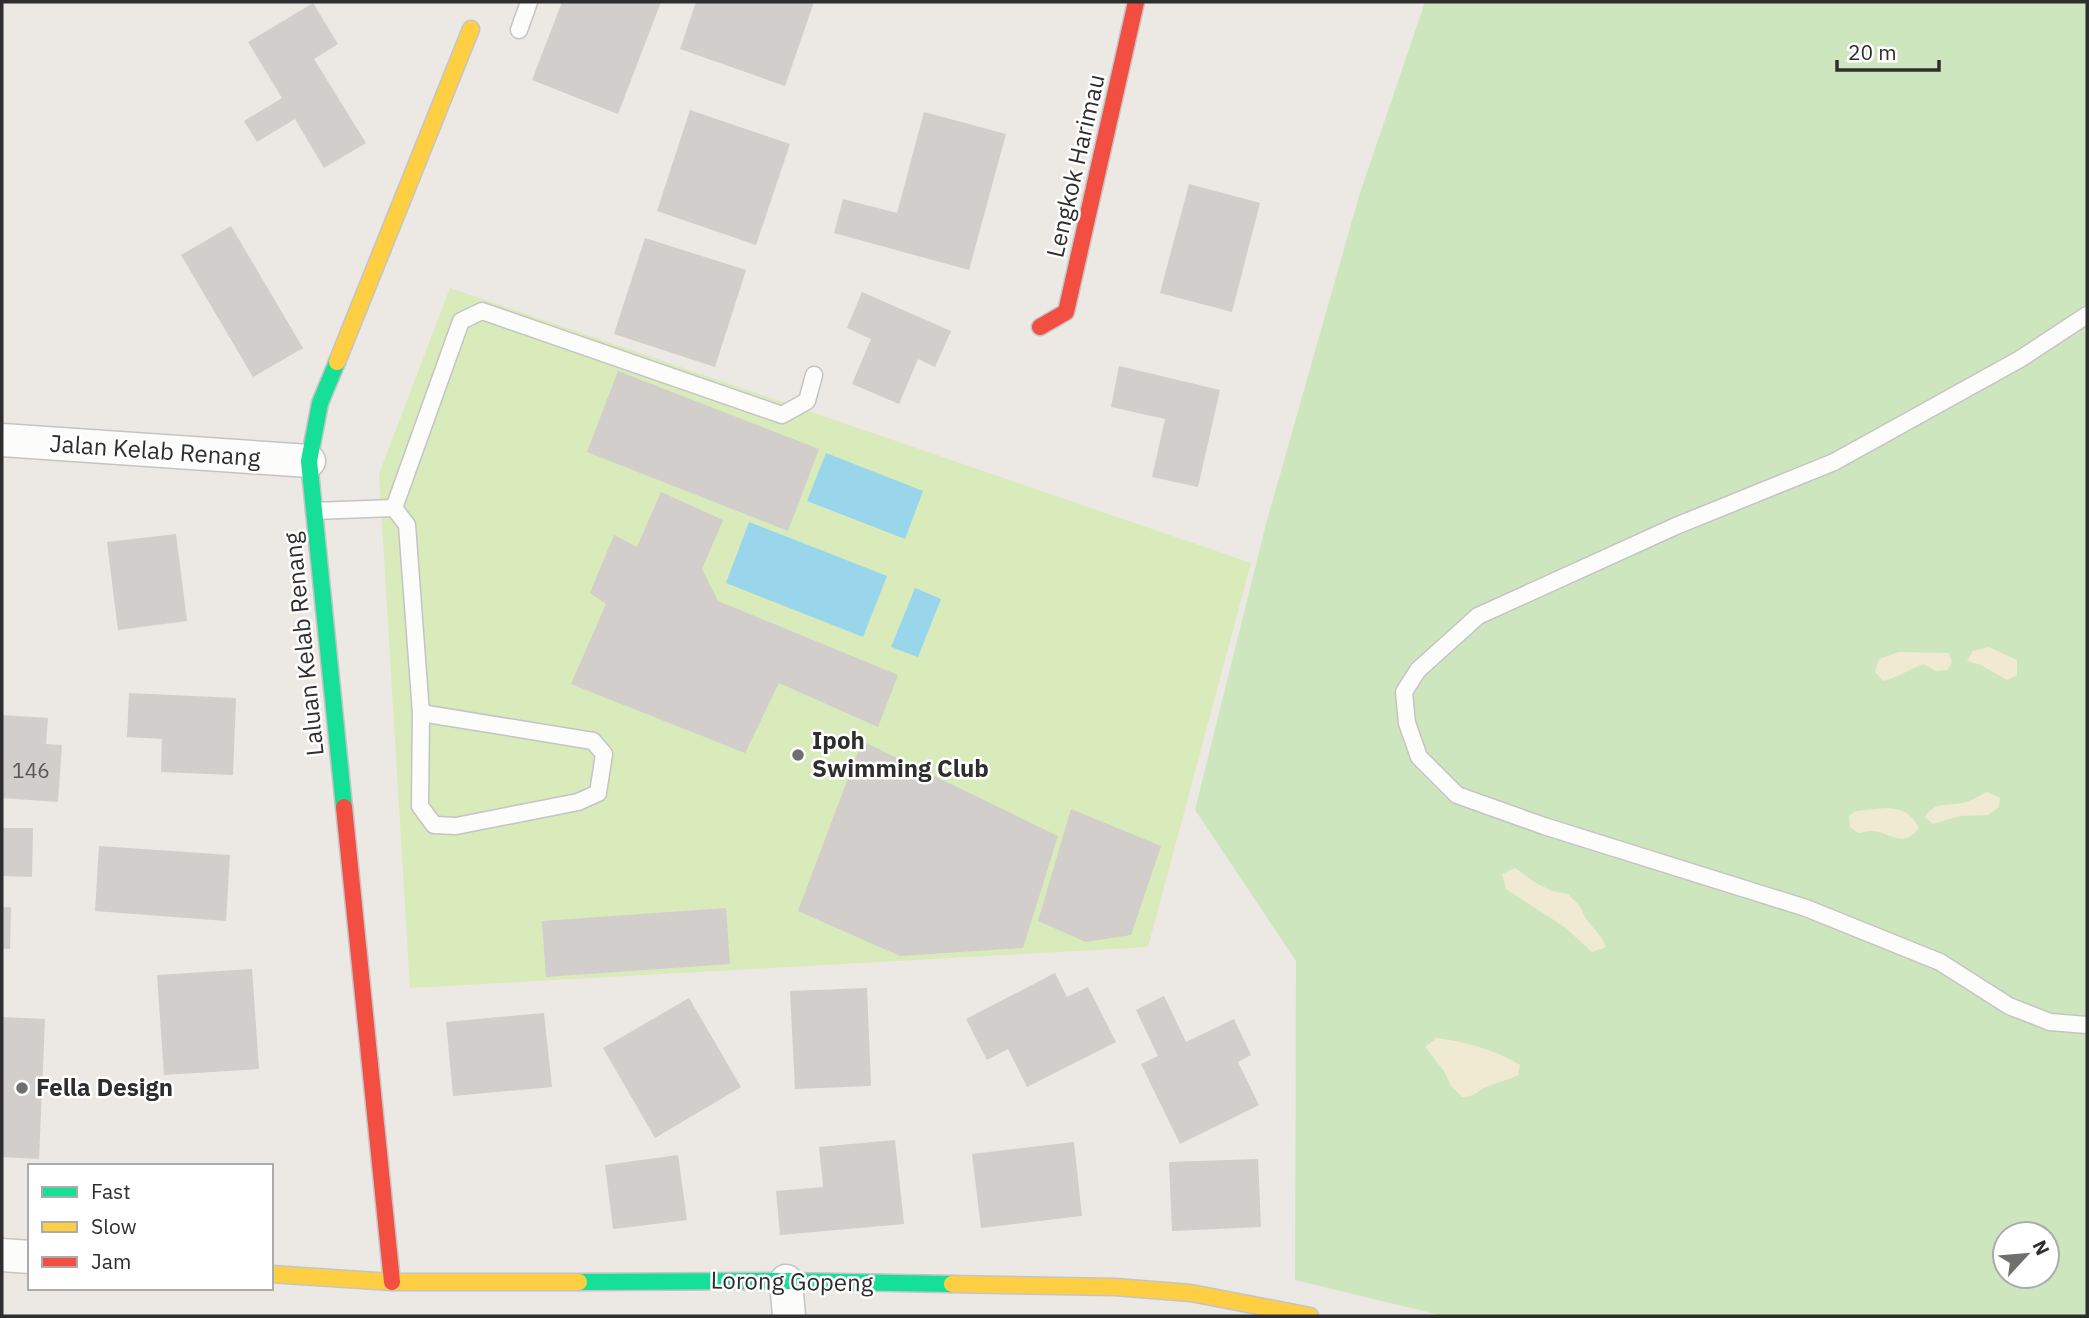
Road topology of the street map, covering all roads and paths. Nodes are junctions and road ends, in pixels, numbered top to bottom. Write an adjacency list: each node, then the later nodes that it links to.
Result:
1 (529, 2): 4 (lane)
2 (1136, 2): 6 (street, Lengkok Harimau)
3 (471, 29): 9 (street, Laluan Kelab Renang)
4 (519, 30)
5 (2087, 315): 13 (lane)
6 (1040, 327)
7 (814, 374): 10 (lane)
8 (2, 440): 9 (street, Jalan Kelab Renang)
9 (309, 461): 11 (street, Laluan Kelab Renang)
10 (394, 508): 11 (lane); 12 (lane)
11 (314, 511): 18 (street, Laluan Kelab Renang)
12 (421, 713): 12 (lane)
13 (2087, 1025)
14 (2, 1255): 15 (street)
15 (28, 1257)
16 (273, 1274): 18 (street, Lorong Gopeng)
17 (786, 1281): 18 (street, Lorong Gopeng); 19 (street, Lorong Gopeng); 20 (street)
18 (392, 1282)
19 (1277, 1312): 21 (street, Lorong Gopeng)
20 (789, 1316)
21 (1310, 1316)

